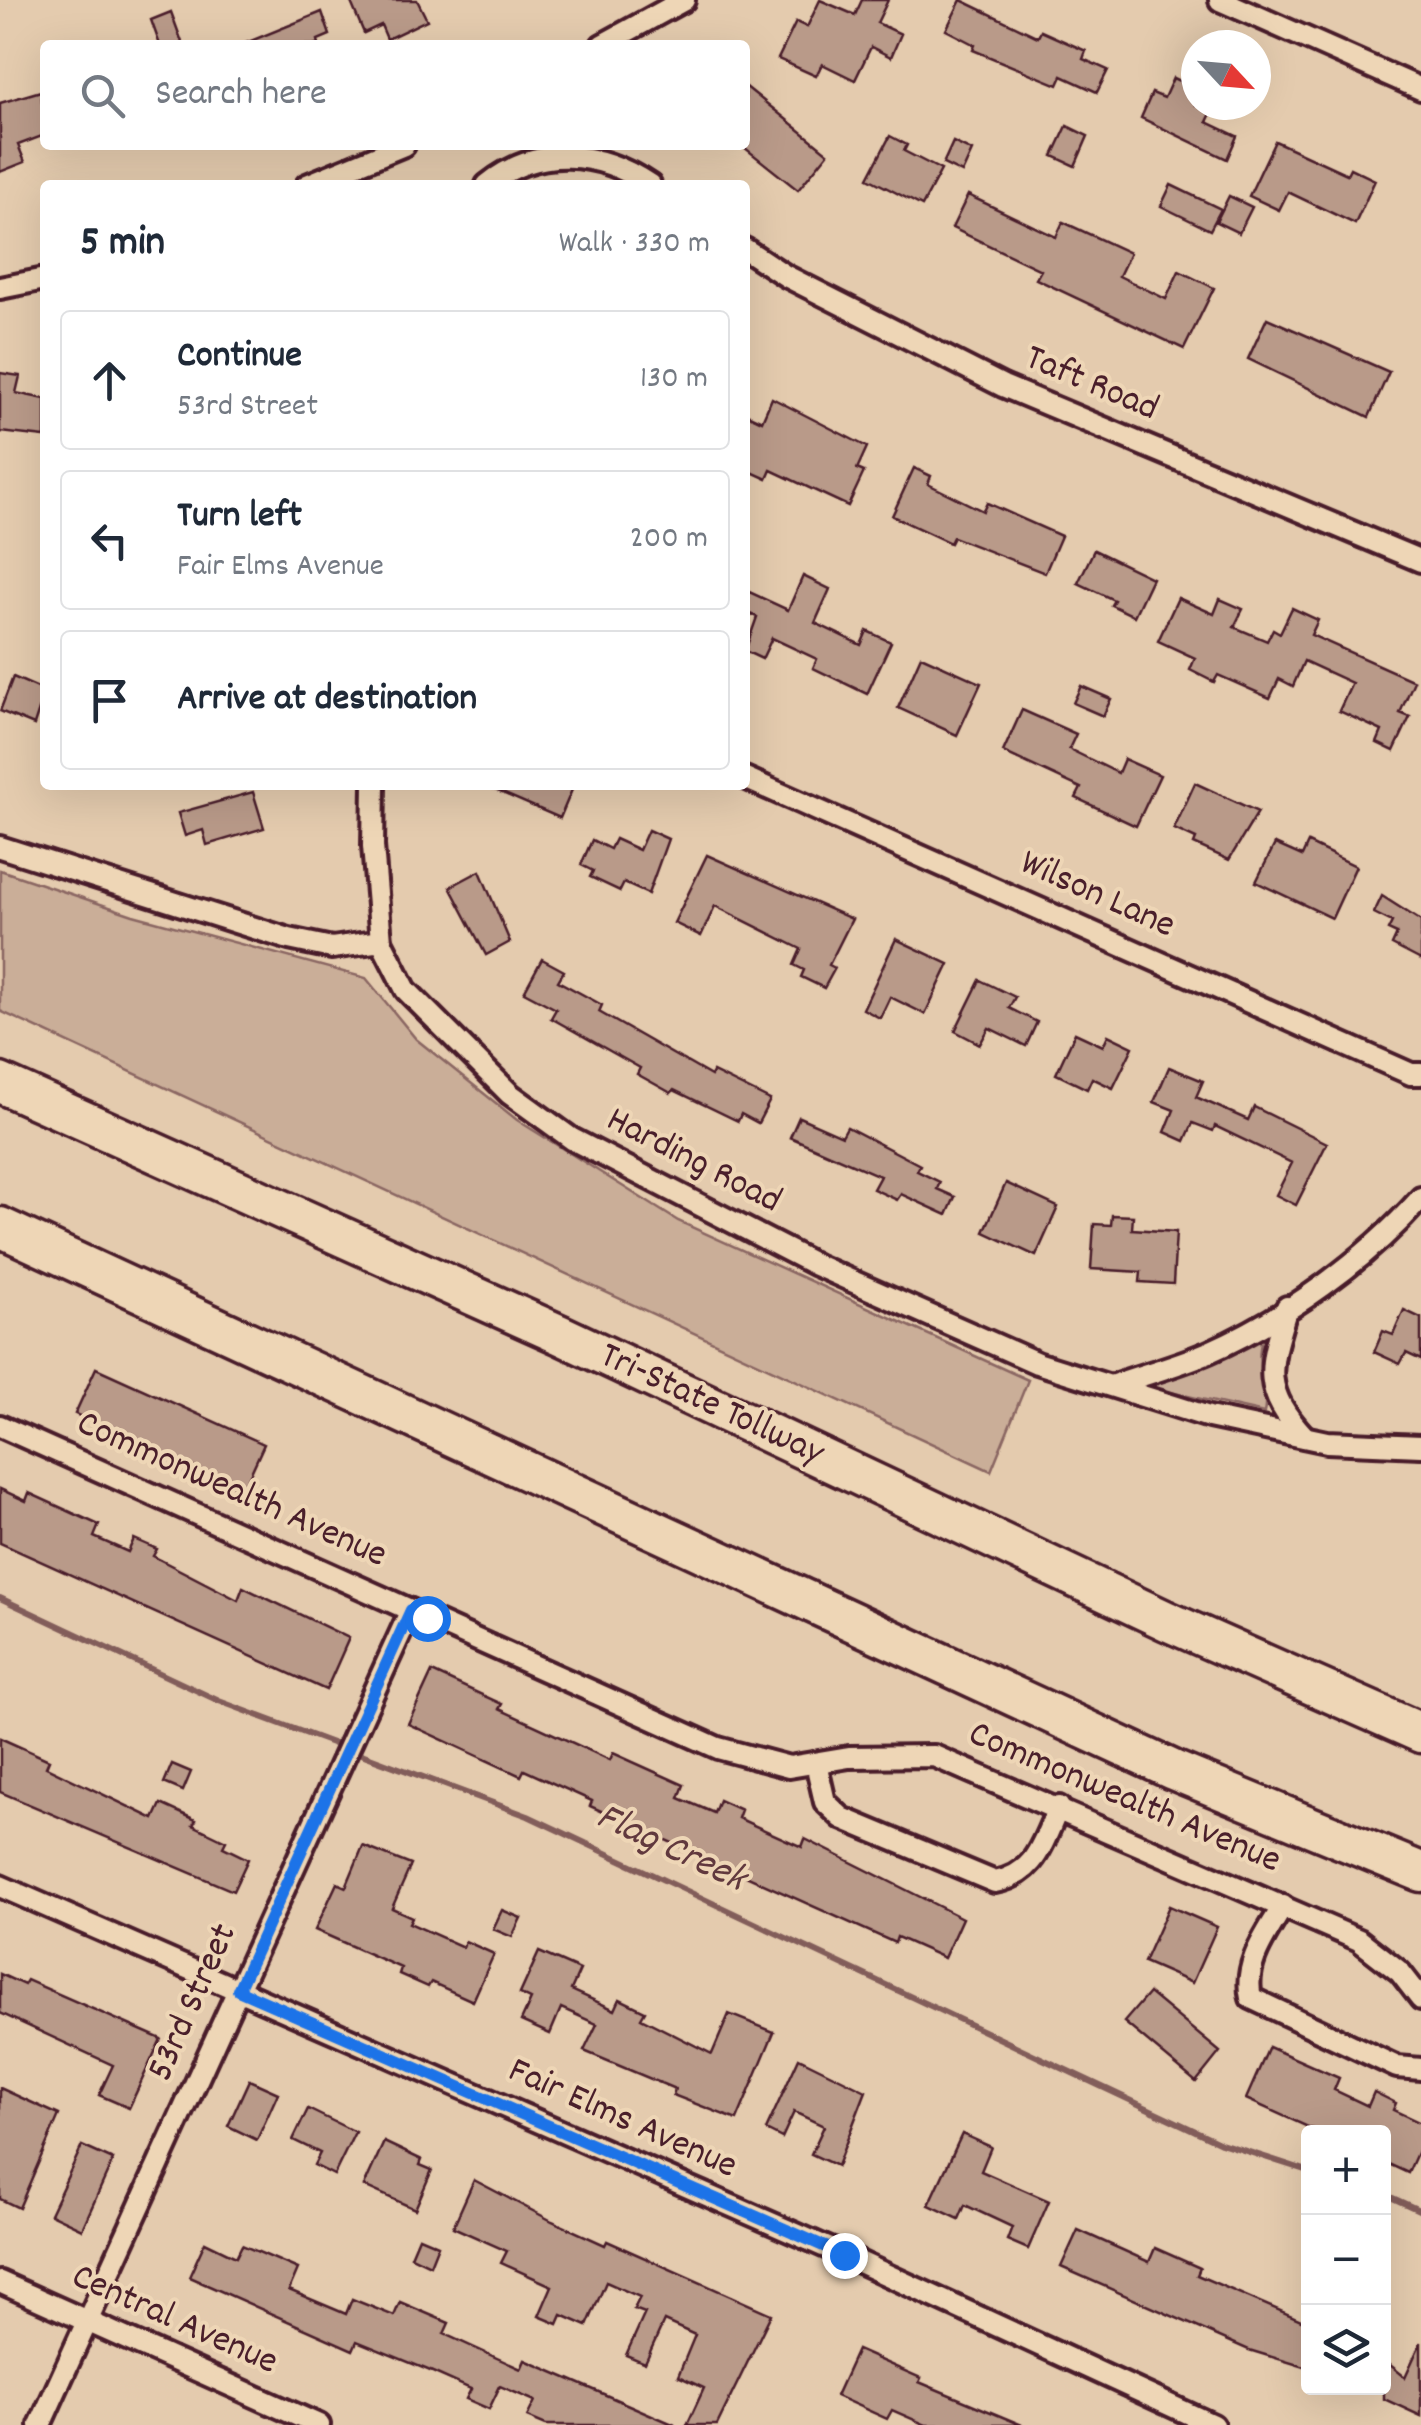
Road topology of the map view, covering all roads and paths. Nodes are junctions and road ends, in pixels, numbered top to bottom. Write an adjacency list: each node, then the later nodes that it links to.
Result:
1 (684, 0): 3 (street)
2 (1220, 0): 4 (street)
3 (611, 40)
4 (1421, 90)
5 (392, 150): 7 (street)
6 (542, 151): 8 (street); 9 (street)
7 (319, 180)
8 (493, 180)
9 (641, 180)
10 (750, 252): 13 (street, Taft Road)
11 (40, 280): 12 (street)
12 (0, 288)
13 (1421, 561)
14 (750, 780): 18 (street, Wilson Lane)
15 (374, 790): 17 (street)
16 (0, 848): 17 (street)
17 (380, 941): 24 (street, Harding Road)
18 (1416, 1074): 20 (street)
19 (0, 1082): 29 (highway, Tri-State Tollway)
20 (1421, 1094)
21 (1421, 1198): 23 (street)
22 (0, 1228): 32 (highway)
23 (1288, 1307): 24 (street); 26 (street)
24 (1114, 1385): 26 (street, Harding Road)
25 (0, 1426): 28 (street, Commonwealth Avenue)
26 (1305, 1437): 27 (street, Harding Road)
27 (1421, 1446)
28 (411, 1610): 30 (street, Commonwealth Avenue); 35 (street, 53rd Street)
29 (1421, 1733)
30 (816, 1763): 31 (street, Commonwealth Avenue); 31 (street)
31 (1059, 1807): 34 (street, Commonwealth Avenue)
32 (1421, 1872)
33 (0, 1886): 35 (street, Fair Elms Avenue)
34 (1283, 1906): 36 (street, Commonwealth Avenue); 37 (street)
35 (238, 1990): 39 (street, 53rd Street); 42 (street, Fair Elms Avenue)
36 (1421, 2000)
37 (1421, 2069)
38 (0, 2282): 39 (street, Central Avenue)
39 (88, 2321): 40 (street, 53rd Street); 41 (street, Central Avenue)
40 (40, 2425)
41 (319, 2425)
42 (1212, 2425)

